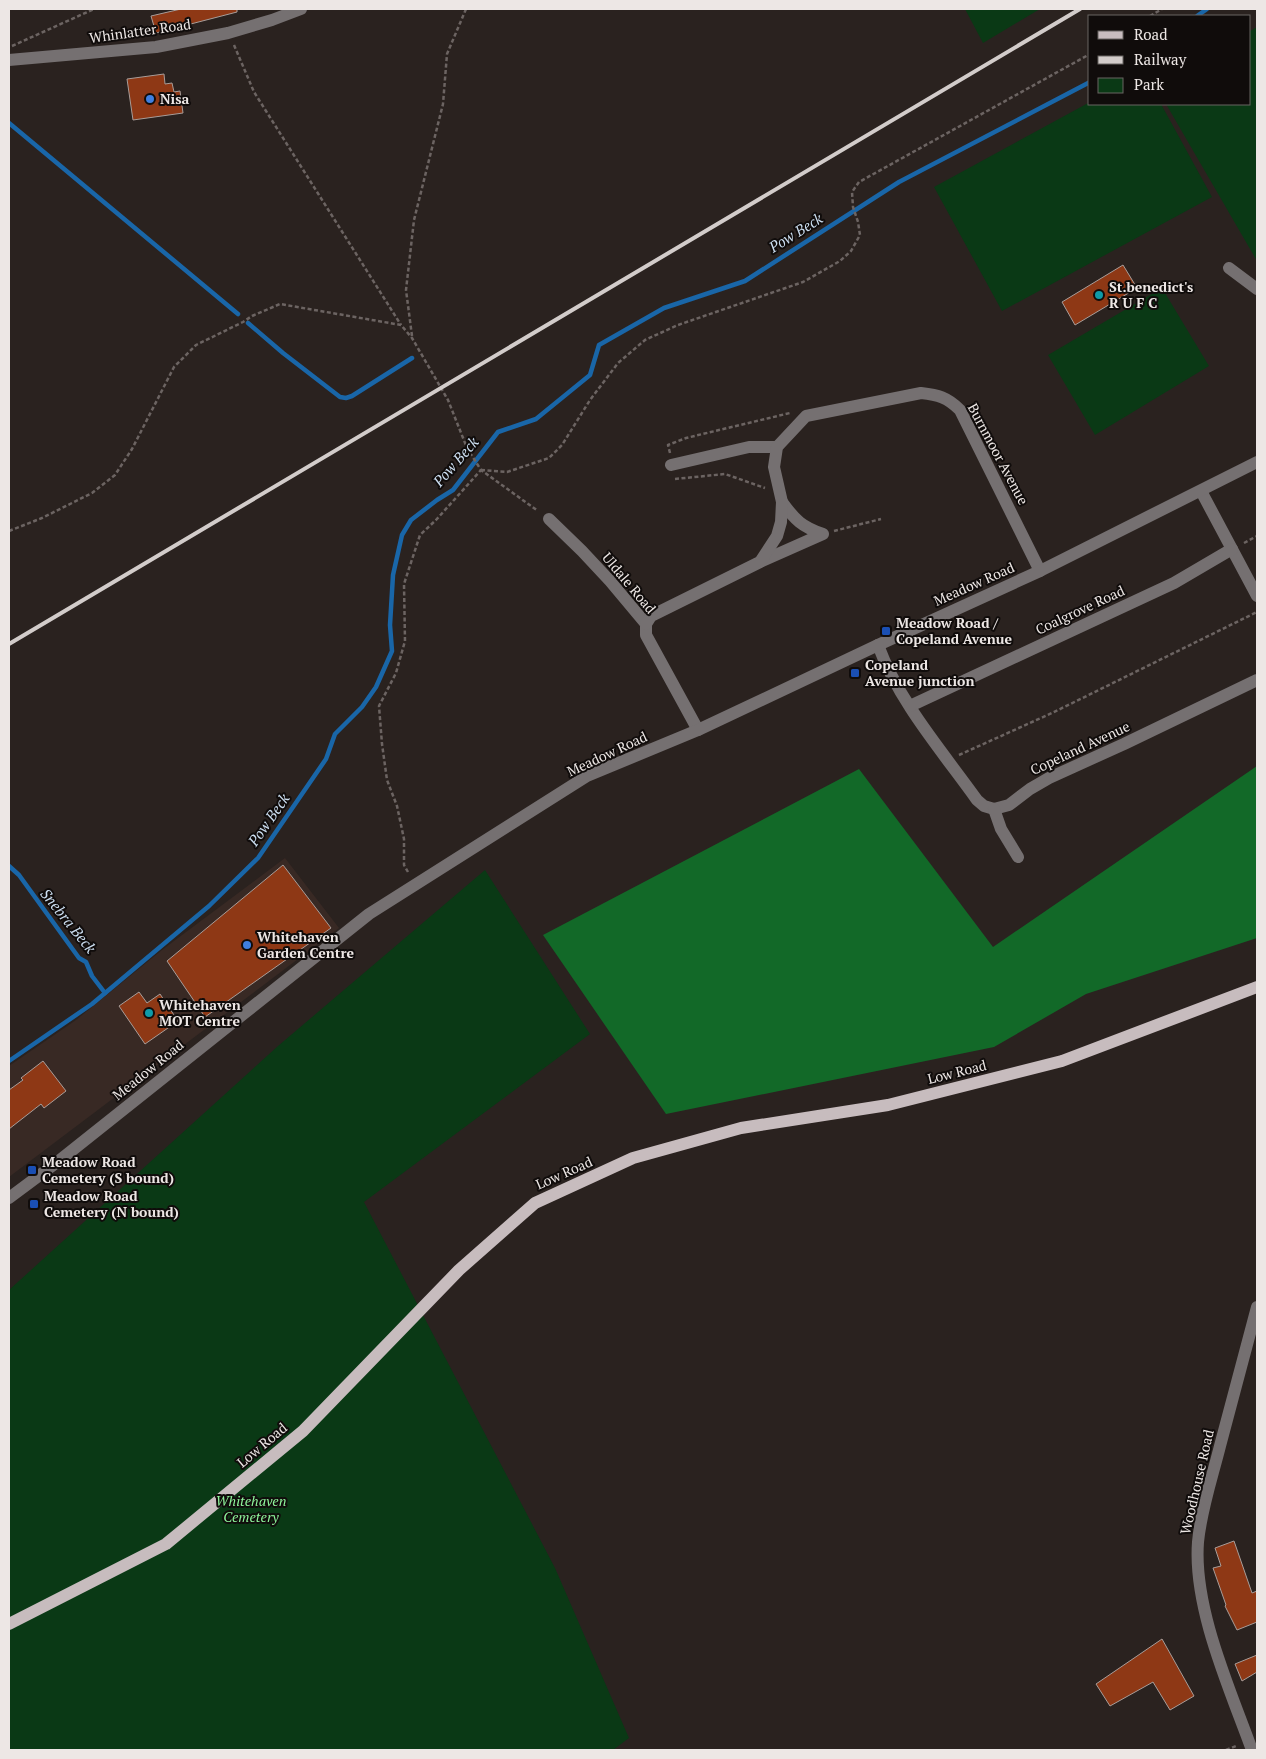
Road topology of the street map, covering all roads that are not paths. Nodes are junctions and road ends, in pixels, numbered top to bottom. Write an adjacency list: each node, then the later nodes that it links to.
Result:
1 (301, 9): 2 (street, Whinlatter Road)
2 (9, 60)
3 (1229, 268): 4 (street)
4 (1257, 289)
5 (777, 447): 7 (street); 9 (street); 13 (street, Burnmoor Avenue)
6 (1257, 462): 8 (street, Meadow Road)
7 (672, 465)
8 (1201, 491): 11 (street); 13 (street, Meadow Road)
9 (781, 498): 12 (street); 12 (street)
10 (549, 519): 15 (street, Uldale Road)
11 (1232, 549): 14 (street); 18 (street, Coalgrove Road)
12 (760, 562): 15 (street)
13 (1040, 571): 16 (street, Meadow Road)
14 (1257, 596)
15 (646, 624): 19 (street, Uldale Road)
16 (878, 645): 18 (street); 19 (street, Meadow Road)
17 (1257, 680): 20 (street, Copeland Avenue)
18 (910, 706): 20 (street)
19 (698, 730): 23 (street, Meadow Road)
20 (994, 809): 21 (street)
21 (1018, 857)
22 (1257, 987): 25 (main road, Low Road)
23 (9, 1198)
24 (1257, 1307): 26 (street, Woodhouse Road)
25 (9, 1624)
26 (1252, 1750)

